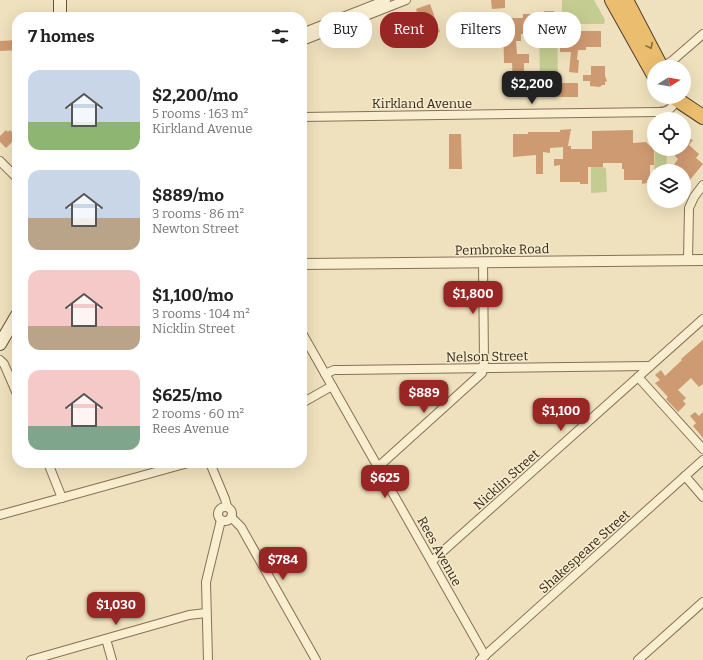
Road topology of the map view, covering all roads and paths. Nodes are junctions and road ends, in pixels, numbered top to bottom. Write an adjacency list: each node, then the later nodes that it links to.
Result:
1 (60, 0): 6 (main road)
2 (386, 0): 7 (street)
3 (406, 0): 9 (street)
4 (612, 0): 12 (highway)
5 (626, 0): 10 (highway, one-way to 10)
6 (60, 12)
7 (307, 31)
8 (703, 34): 11 (street)
9 (307, 40)
10 (658, 60)
11 (673, 60)
12 (647, 62)
13 (691, 103): 16 (highway)
14 (673, 104): 17 (street, Kirkland Avenue)
15 (686, 104): 18 (highway)
16 (703, 108)
17 (307, 117)
18 (703, 118)
19 (0, 161): 20 (street)
20 (12, 173)
21 (703, 185): 22 (street)
22 (688, 260): 23 (street, Pembroke Road); 24 (street, Pembroke Road)
23 (703, 260)
24 (483, 262): 25 (street, Pembroke Road); 32 (street)
25 (307, 264)
26 (703, 319): 31 (street, Nicklin Street)
27 (12, 324): 29 (main road)
28 (307, 342): 33 (street, Rees Avenue)
29 (0, 344)
30 (0, 360): 35 (street)
31 (650, 366): 32 (street, Nelson Street); 34 (street, Nicklin Street)
32 (484, 368): 33 (street, Nelson Street); 40 (street)
33 (326, 374): 36 (street, Rees Avenue)
34 (638, 377): 38 (street); 51 (street, Nicklin Street)
35 (12, 382)
36 (332, 386): 37 (street); 40 (street, Rees Avenue)
37 (307, 400)
38 (703, 449)
39 (703, 460): 44 (street, Shakespeare Street)
40 (378, 467): 51 (street, Rees Avenue)
41 (50, 468): 46 (street)
42 (170, 468): 46 (street)
43 (212, 468): 47 (street)
44 (685, 476): 45 (street); 55 (street, Shakespeare Street)
45 (703, 497)
46 (62, 498): 48 (street)
47 (227, 506): 49 (street); 50 (street)
48 (0, 515)
49 (231, 517): 50 (street); 59 (street)
50 (221, 520): 53 (street)
51 (432, 561): 55 (street, Rees Avenue)
52 (703, 602): 60 (street)
53 (206, 613): 54 (street); 58 (street)
54 (106, 640): 56 (street); 57 (street)
55 (483, 658)
56 (31, 660)
57 (112, 660)
58 (208, 660)
59 (316, 660)
60 (638, 660)

